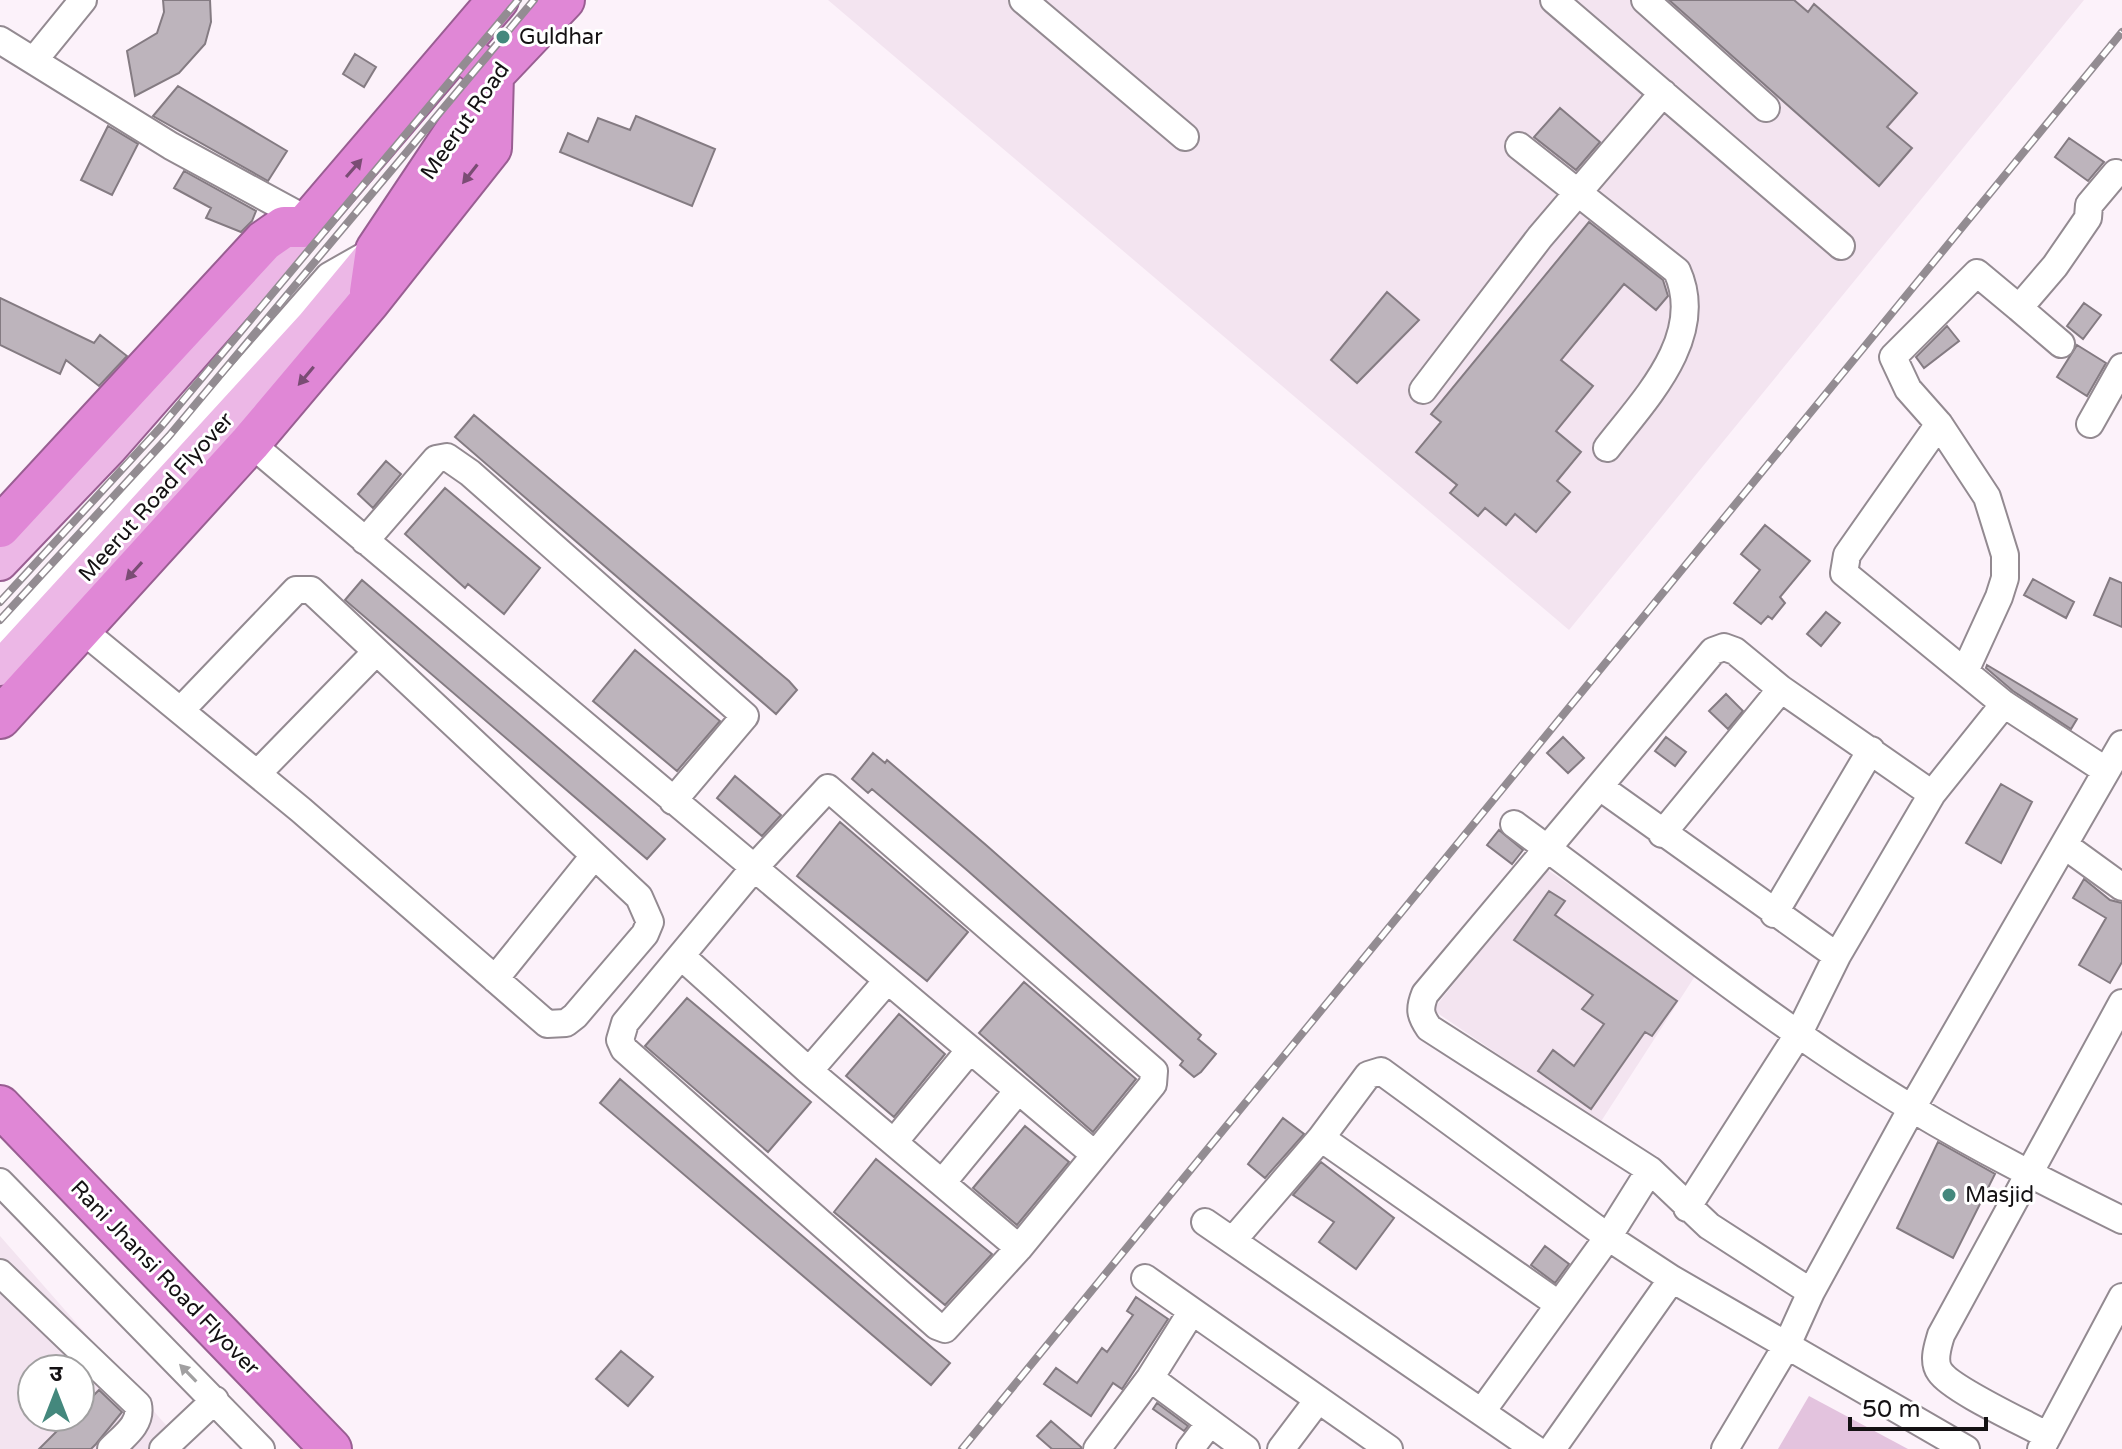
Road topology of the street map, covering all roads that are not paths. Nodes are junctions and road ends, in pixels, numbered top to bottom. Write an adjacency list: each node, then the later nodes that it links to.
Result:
1 (83, 0): 9 (street)
2 (498, 0): 8 (highway)
3 (564, 0): 10 (highway, Meerut Road)
4 (1023, 0): 13 (street)
5 (1554, 0): 11 (street)
6 (1645, 0): 12 (street)
7 (0, 40): 9 (street)
8 (457, 49): 10 (highway); 17 (highway, one-way to 8)
9 (35, 59): 17 (street)
10 (493, 75): 19 (highway, Meerut Road); 20 (highway, one-way to 20)
11 (1663, 93): 16 (street); 18 (street)
12 (1766, 108)
13 (1185, 137)
14 (1519, 146): 16 (street)
15 (2116, 173): 21 (street)
16 (1578, 193): 24 (street); 28 (street)
17 (306, 224): 29 (highway); 31 (main road); 32 (street)
18 (1841, 246)
19 (376, 250): 20 (highway); 34 (street); 36 (main road, Meerut Road Flyover)
20 (369, 302): 27 (highway, one-way to 27)
21 (2019, 308): 22 (street); 25 (street)
22 (2061, 344)
23 (2122, 367): 26 (street)
24 (1423, 390)
25 (1939, 424): 37 (street); 37 (street)
26 (2090, 424)
27 (250, 443): 30 (street); 33 (highway, one-way to 33)
28 (1607, 448)
29 (0, 527)
30 (365, 541): 48 (street); 48 (street)
31 (0, 563)
32 (0, 582)
33 (81, 629): 40 (street); 41 (highway)
34 (0, 641)
35 (375, 653): 40 (street); 45 (street); 53 (street)
36 (0, 668)
37 (1966, 669): 39 (street)
38 (1781, 689): 43 (street); 46 (street); 50 (street)
39 (2004, 704): 44 (street); 47 (street)
40 (181, 710): 45 (street)
41 (0, 718)
42 (2122, 744): 44 (street)
43 (1871, 750): 47 (street); 56 (street)
44 (2105, 770): 51 (street)
45 (258, 773): 59 (street)
46 (1600, 787): 50 (street); 52 (street)
47 (1932, 794): 58 (street)
48 (673, 801): 54 (street)
49 (1514, 824): 52 (street)
50 (1662, 834): 56 (street)
51 (2064, 845): 55 (street); 67 (street)
52 (1548, 849): 62 (street); 72 (street)
53 (594, 856): 59 (street); 59 (street)
54 (753, 869): 57 (street); 60 (street); 71 (street)
55 (2122, 887)
56 (1774, 914): 58 (street)
57 (681, 956): 64 (street); 80 (street)
58 (1837, 956): 62 (street)
59 (495, 979)
60 (886, 982): 63 (street); 64 (street)
61 (2122, 1003): 73 (street)
62 (1799, 1033): 67 (street); 75 (street)
63 (969, 1051): 65 (street); 69 (street)
64 (809, 1071): 69 (street)
65 (1016, 1093): 71 (street); 74 (street)
66 (0, 1103): 70 (highway, Rani Jhansi Road Flyover); 101 (street)
67 (1912, 1108): 73 (street); 84 (street)
68 (1321, 1138): 78 (street); 79 (street); 86 (street)
69 (894, 1142): 74 (street)
70 (9, 1154): 90 (street, one-way to 70); 99 (highway, Rani Jhansi Road Flyover); 100 (highway, Rani Jhansi Road Flyover)
71 (1094, 1154): 80 (street)
72 (1650, 1170): 75 (street); 78 (street)
73 (2026, 1174): 76 (street); 94 (street)
74 (942, 1183): 80 (street)
75 (1687, 1208): 84 (street)
76 (2122, 1220)
77 (1205, 1222): 79 (street)
78 (1608, 1237): 83 (street); 86 (street)
79 (1234, 1239): 92 (street)
80 (1019, 1248)
81 (0, 1273): 96 (street)
82 (1145, 1278): 87 (street)
83 (1672, 1279): 88 (street); 107 (street)
84 (1811, 1292): 88 (street)
85 (2122, 1297): 94 (street)
86 (1558, 1304): 92 (street)
87 (1192, 1311): 89 (street); 91 (street)
88 (1787, 1345): 108 (street); 109 (street)
89 (1150, 1378): 93 (street); 102 (street)
90 (215, 1400): 97 (street); 98 (street)
91 (1318, 1400): 95 (street); 105 (street)
92 (1483, 1410): 106 (street)
93 (1209, 1424): 103 (street); 104 (street)
94 (2044, 1442)
95 (1378, 1446)
96 (111, 1449)
97 (163, 1449)
98 (261, 1449)
99 (303, 1449)
100 (331, 1449)
101 (349, 1449)
102 (1097, 1449)
103 (1190, 1449)
104 (1246, 1449)
105 (1281, 1449)
106 (1535, 1449)
107 (1552, 1449)
108 (1725, 1449)
109 (1966, 1449)

